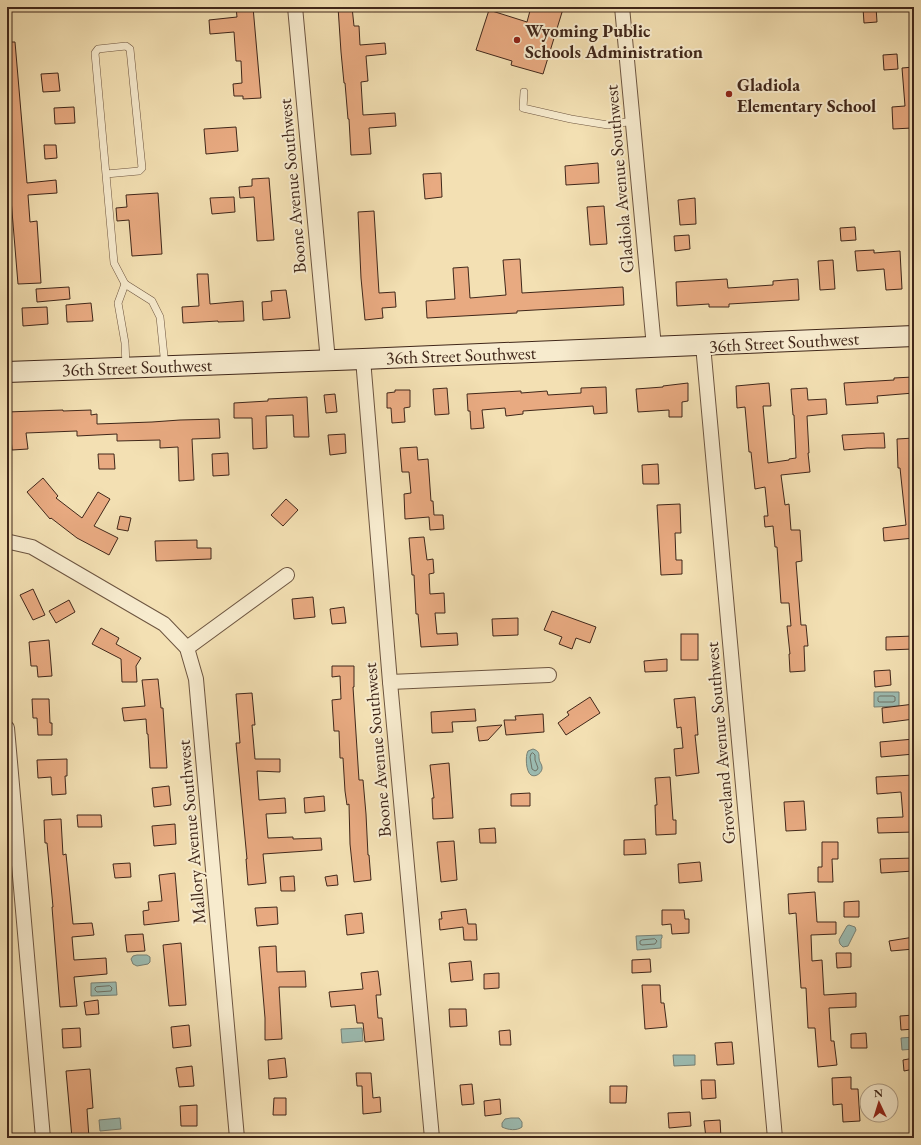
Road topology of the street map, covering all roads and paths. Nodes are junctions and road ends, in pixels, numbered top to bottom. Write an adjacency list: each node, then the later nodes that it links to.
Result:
1 (295, 7): 11 (street, Boone Avenue Southwest)
2 (622, 7): 4 (street, Gladiola Avenue Southwest)
3 (524, 92): 4 (lane)
4 (633, 121): 9 (street, Gladiola Avenue Southwest)
5 (106, 174): 5 (lane); 6 (lane)
6 (125, 284): 12 (lane); 13 (lane)
7 (914, 336): 8 (street, 36th Street Southwest)
8 (703, 345): 9 (street, 36th Street Southwest); 24 (street, Groveland Avenue Southwest)
9 (654, 348): 10 (street, 36th Street Southwest)
10 (362, 359): 11 (street, 36th Street Southwest); 19 (street, Boone Avenue Southwest)
11 (328, 361): 12 (street, 36th Street Southwest)
12 (165, 366): 13 (street, 36th Street Southwest)
13 (126, 368): 14 (street, 36th Street Southwest)
14 (7, 372)
15 (7, 542): 17 (street)
16 (287, 575): 17 (street)
17 (187, 648): 22 (street, Mallory Avenue Southwest)
18 (549, 675): 19 (street)
19 (390, 682): 23 (street, Boone Avenue Southwest)
20 (7, 728): 21 (street)
21 (43, 1138)
22 (237, 1138)
23 (432, 1138)
24 (775, 1138)

